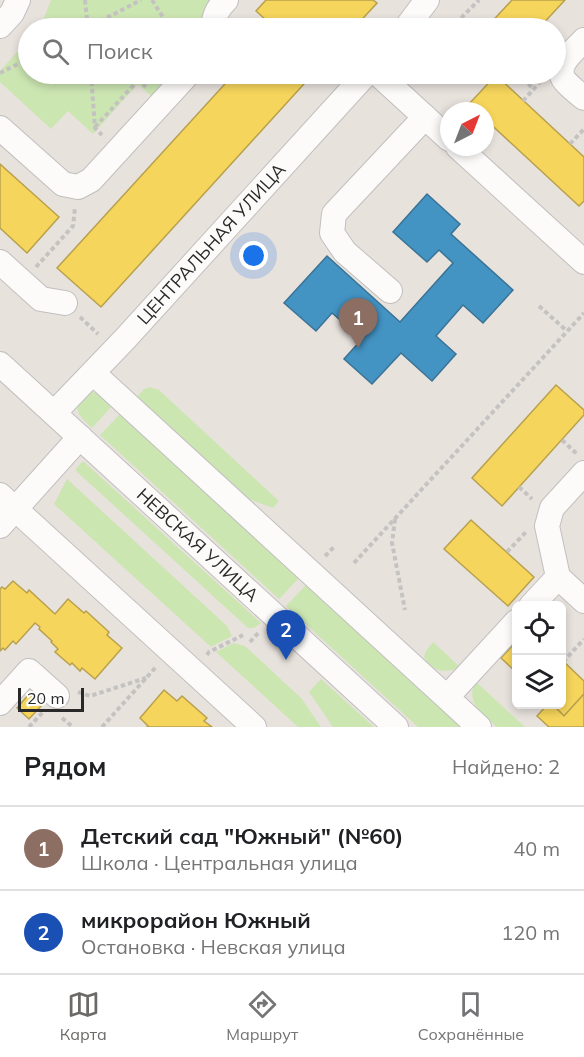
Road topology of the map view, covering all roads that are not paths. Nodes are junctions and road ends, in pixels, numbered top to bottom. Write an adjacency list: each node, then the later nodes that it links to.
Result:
1 (18, 0): 6 (street)
2 (226, 0): 4 (street)
3 (423, 1): 5 (street)
4 (214, 18)
5 (412, 18)
6 (0, 26)
7 (584, 40): 8 (street)
8 (566, 60)
9 (566, 82): 13 (street)
10 (179, 84): 15 (street)
11 (357, 84): 23 (street, ЦЕНТРАЛЬНАЯ УЛИЦА)
12 (389, 84): 14 (street)
13 (584, 98)
14 (425, 117): 16 (street); 20 (street)
15 (0, 128)
16 (440, 131)
17 (468, 156): 18 (street)
18 (582, 257)
19 (0, 262): 21 (street)
20 (390, 291)
21 (65, 303)
22 (0, 364): 24 (street, НЕВСКАЯ УЛИЦА)
23 (93, 373): 24 (street, ЦЕНТРАЛЬНАЯ УЛИЦА); 33 (street)
24 (54, 413): 25 (street, НЕВСКАЯ УЛИЦА)
25 (80, 437): 27 (street); 36 (street, НЕВСКАЯ УЛИЦА)
26 (584, 473): 28 (street)
27 (5, 510): 35 (street)
28 (558, 577): 29 (street); 30 (street)
29 (536, 601)
30 (584, 601)
31 (512, 626): 33 (street)
32 (65, 693): 34 (street)
33 (447, 697): 37 (street)
34 (0, 704)
35 (254, 727)
36 (396, 727)
37 (479, 727)

